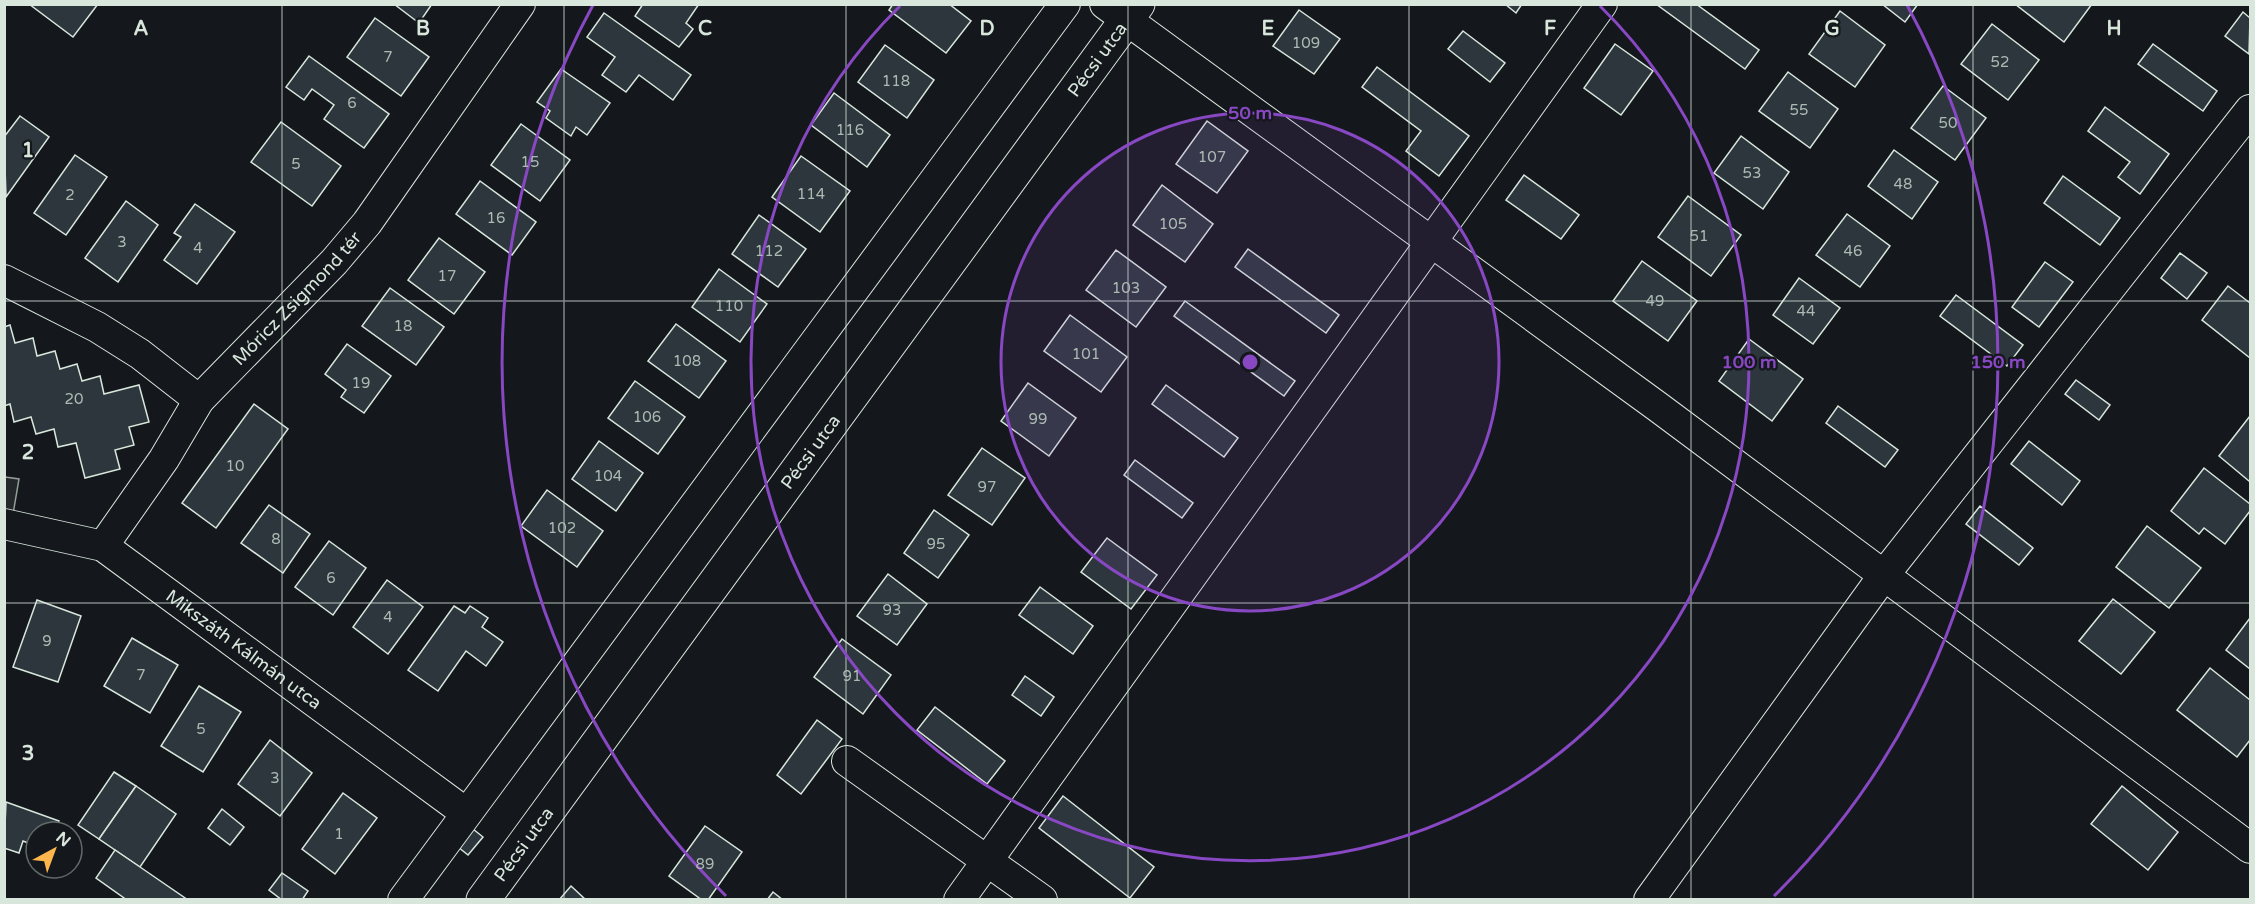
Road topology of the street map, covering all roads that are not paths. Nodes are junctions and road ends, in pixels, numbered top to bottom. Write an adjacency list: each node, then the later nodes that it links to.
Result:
1 (520, 4): 8 (street, Móricz Zsigmond tér)
2 (1065, 4): 13 (street)
3 (1602, 4): 6 (street)
4 (1123, 10): 6 (street); 17 (main road, Pécsi utca)
5 (2250, 111): 11 (street)
6 (1432, 242): 11 (street); 15 (street)
7 (4, 280): 8 (street)
8 (199, 400): 10 (street, Móricz Zsigmond tér)
9 (4, 525): 10 (street, Mikszáth Kálmán utca)
10 (103, 546): 13 (street, Mikszáth Kálmán utca)
11 (1884, 575): 14 (street); 20 (street)
12 (848, 761): 15 (street)
13 (466, 813): 16 (street)
14 (2250, 848)
15 (987, 860): 18 (street); 19 (street)
16 (403, 900)
17 (483, 900)
18 (959, 900)
19 (1042, 900)
20 (1649, 900)

